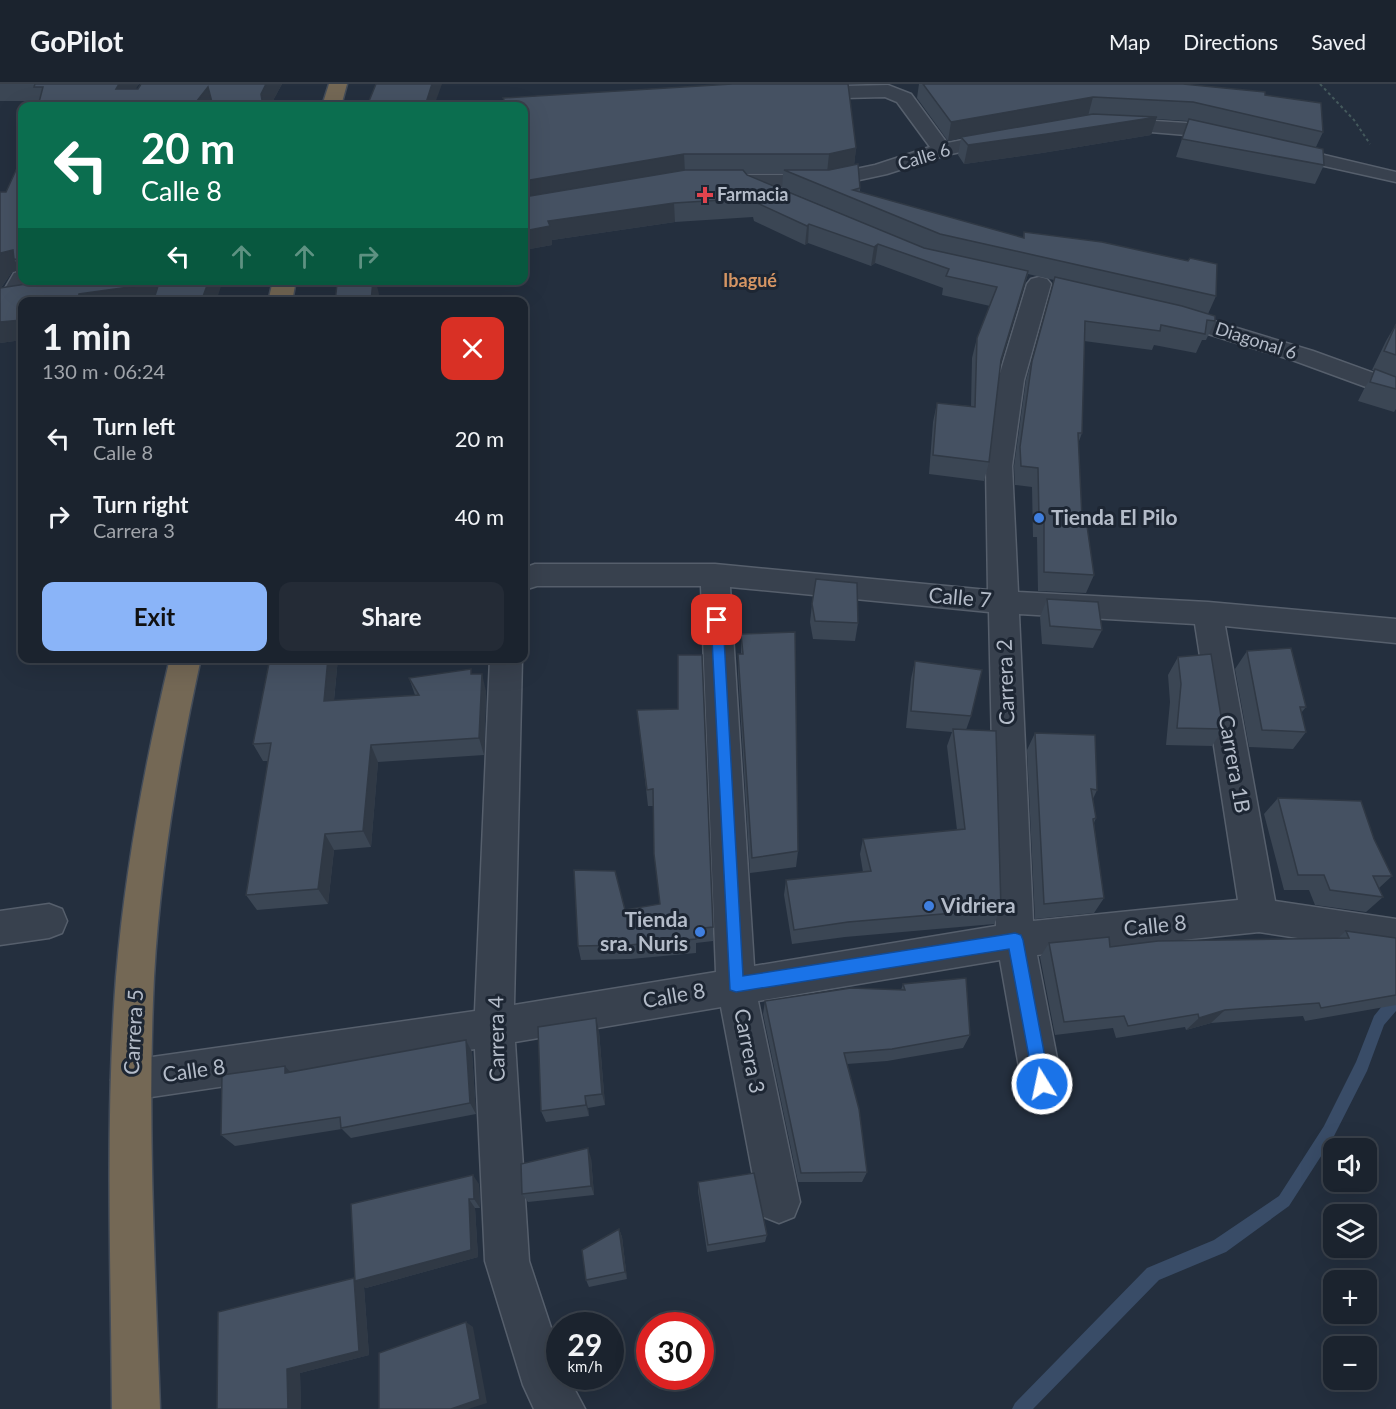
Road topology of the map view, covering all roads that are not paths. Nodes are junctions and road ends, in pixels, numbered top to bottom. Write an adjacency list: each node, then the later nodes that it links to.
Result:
1 (338, 84): 3 (highway)
2 (788, 93): 8 (street)
3 (333, 102)
4 (1088, 124): 6 (street)
5 (1021, 135): 8 (street, Calle 6)
6 (1243, 142)
7 (1266, 148): 9 (street)
8 (942, 150): 10 (street, Calle 6)
9 (1392, 177)
10 (738, 181): 11 (street, Calle 6); 12 (street)
11 (696, 182)
12 (791, 203)
13 (1039, 284): 20 (street, Carrera 2)
14 (18, 285): 15 (street)
15 (11, 298)
16 (1149, 310): 17 (street, Diagonal 6)
17 (1396, 390)
18 (715, 575): 19 (street, Calle 7); 20 (street, Calle 7); 30 (street, Carrera 3)
19 (528, 578)
20 (1003, 602): 21 (street, Calle 7); 29 (street, Carrera 2)
21 (1208, 613): 22 (street, Calle 7); 25 (street, Carrera 1B)
22 (1396, 631)
23 (185, 663): 32 (highway, Carrera 5)
24 (506, 663): 31 (street, Carrera 4)
25 (1259, 915): 28 (street, Calle 8); 29 (street, Calle 8)
26 (50, 921): 27 (street)
27 (0, 928)
28 (1396, 936)
29 (1015, 940): 30 (street, Calle 8); 33 (street, Carrera 2)
30 (736, 985): 31 (street, Calle 8); 34 (street, Carrera 3)
31 (494, 1027): 32 (street, Calle 8); 36 (street, Carrera 4)
32 (131, 1080): 35 (highway, Carrera 5)
33 (1042, 1084)
34 (779, 1202)
35 (136, 1409)
36 (561, 1409)

